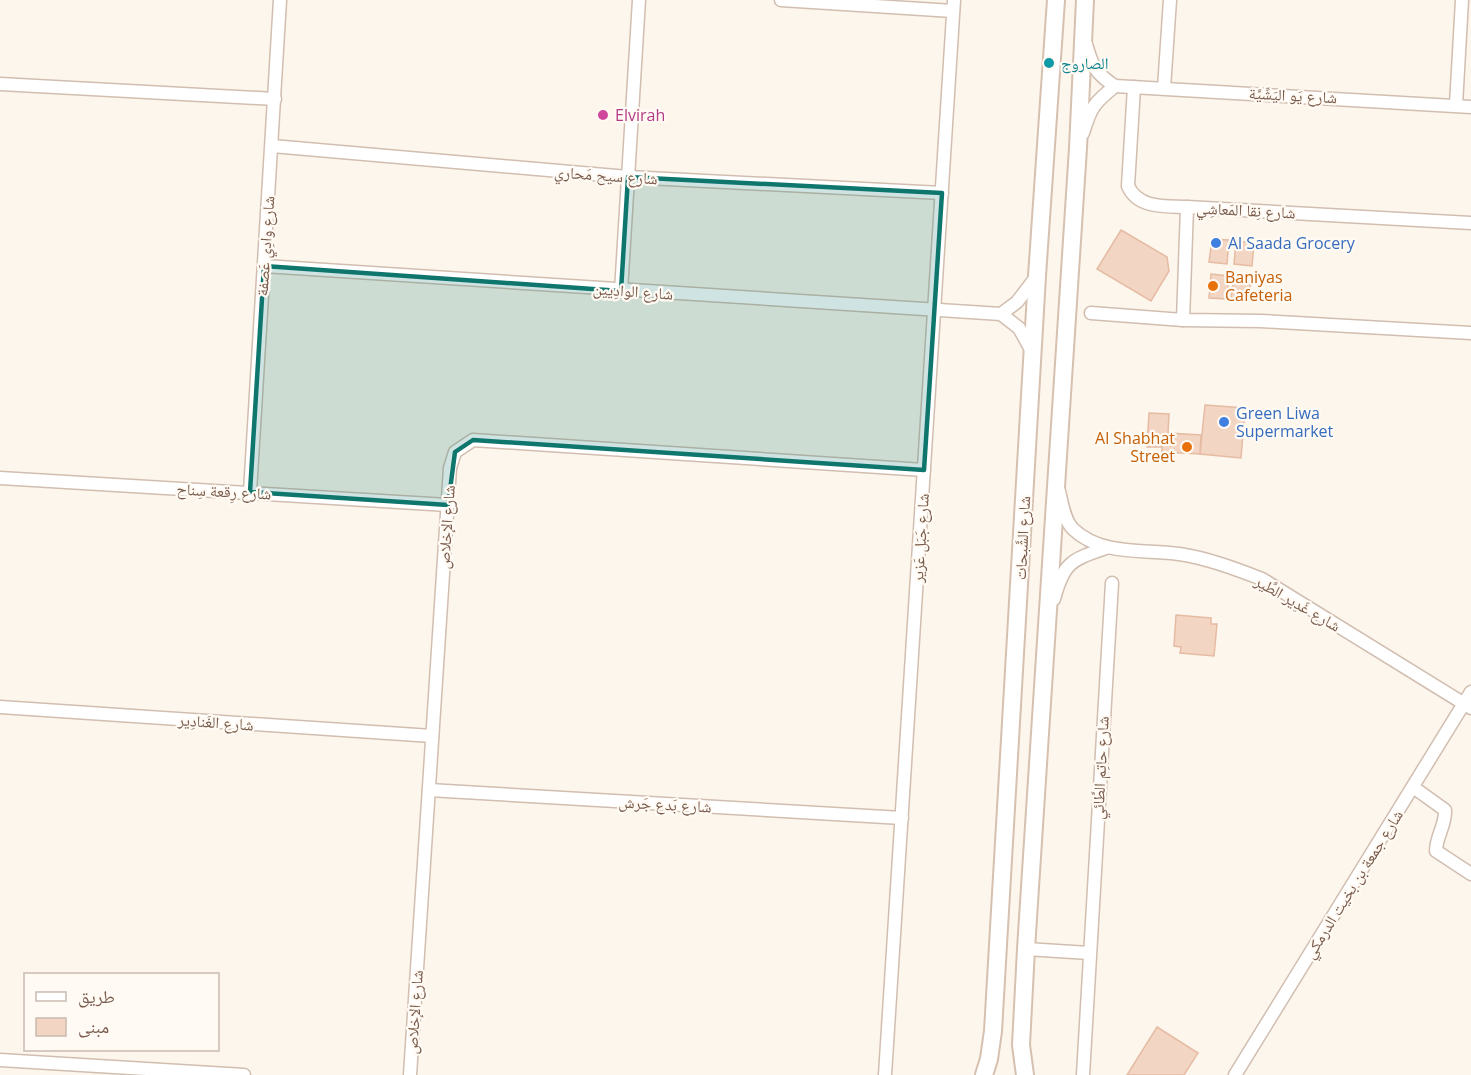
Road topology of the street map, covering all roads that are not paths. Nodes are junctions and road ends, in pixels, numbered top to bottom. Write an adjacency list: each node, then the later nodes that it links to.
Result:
1 (280, 0): 14 (street, شارع وادِي عَصفة)
2 (639, 0): 19 (street)
3 (781, 0): 8 (street)
4 (1056, 0): 24 (street, شارع الشَّبحات)
5 (1085, 0): 9 (street, شارع الشَّبحات)
6 (1170, 0): 13 (street)
7 (1462, 0): 15 (street)
8 (954, 5): 20 (street, شارع جَبَل عَزير)
9 (1083, 34): 11 (street); 18 (street, شارع الشَّبحات)
10 (0, 84): 14 (street)
11 (1115, 86): 12 (street, شارع يَو اليَشِّيَّة); 18 (street)
12 (1134, 87): 13 (street, شارع يَو اليَشِّيَّة); 21 (street, شارع نِقا المَعاشِي)
13 (1164, 88): 15 (street, شارع يَو اليَشِّيَّة)
14 (275, 99): 17 (street, شارع وادِي عَصفة)
15 (1456, 105): 16 (street, شارع يَو اليَشِّيَّة)
16 (1471, 107)
17 (272, 146): 19 (street, شارع سيح مَحاري); 23 (street, شارع وادِي عَصفة)
18 (1078, 148): 34 (street, شارع الشَّبحات)
19 (628, 177): 20 (street, شارع سيح مَحاري); 25 (street)
20 (942, 194): 26 (street, شارع جَبَل عَزير)
21 (1187, 207): 22 (street, شارع نِقا المَعاشِي); 29 (street)
22 (1471, 224)
23 (264, 266): 25 (street, شارع الوادِيين); 35 (street, شارع وادِي عَصفة)
24 (1037, 276): 28 (street); 31 (street, شارع الشَّبحات)
25 (621, 291): 26 (street, شارع الوادِيين)
26 (934, 309): 28 (street, شارع الوادِيين); 32 (street, شارع جَبَل عَزير)
27 (1091, 313): 29 (street)
28 (1001, 314): 31 (street)
29 (1183, 320): 30 (street)
30 (1471, 333)
31 (1033, 354): 55 (street, شارع الشَّبحات)
32 (924, 470): 36 (street, شارع الإخلاص); 46 (street, شارع جَبَل عَزير)
33 (0, 478): 35 (street, شارع رِقعة سِناح)
34 (1057, 482): 37 (street, شارع غَدِير الطَّير); 39 (street, شارع الشَّبحات)
35 (250, 492): 36 (street, شارع رِقعة سِناح)
36 (448, 505): 43 (street, شارع الإخلاص)
37 (1106, 548): 39 (street, شارع غَدِير الطَّير); 41 (street, شارع غَدِير الطَّير)
38 (1112, 583): 49 (street, شارع حاتِم الطَّائي)
39 (1049, 616): 48 (street, شارع الشَّبحات)
40 (1471, 692): 41 (street, شارع جمعة بن بخيت الدرمكي)
41 (1468, 706): 44 (street, شارع جمعة بن بخيت الدرمكي)
42 (0, 707): 43 (street, شارع الغَنادِير)
43 (432, 736): 45 (street, شارع الإخلاص)
44 (1413, 787): 47 (street); 58 (street, شارع جمعة بن بخيت الدرمكي)
45 (429, 790): 46 (street, شارع بَدع جَرش); 53 (street, شارع الإخلاص)
46 (902, 818): 54 (street, شارع جَبَل عَزير)
47 (1471, 874)
48 (1026, 949): 49 (street); 56 (street, شارع الشَّبحات)
49 (1089, 953): 57 (street, شارع حاتِم الطَّائي)
50 (0, 1060): 51 (street)
51 (203, 1074): 52 (street)
52 (244, 1075)
53 (410, 1075)
54 (885, 1075)
55 (984, 1075)
56 (1025, 1075)
57 (1083, 1075)
58 (1235, 1075)

